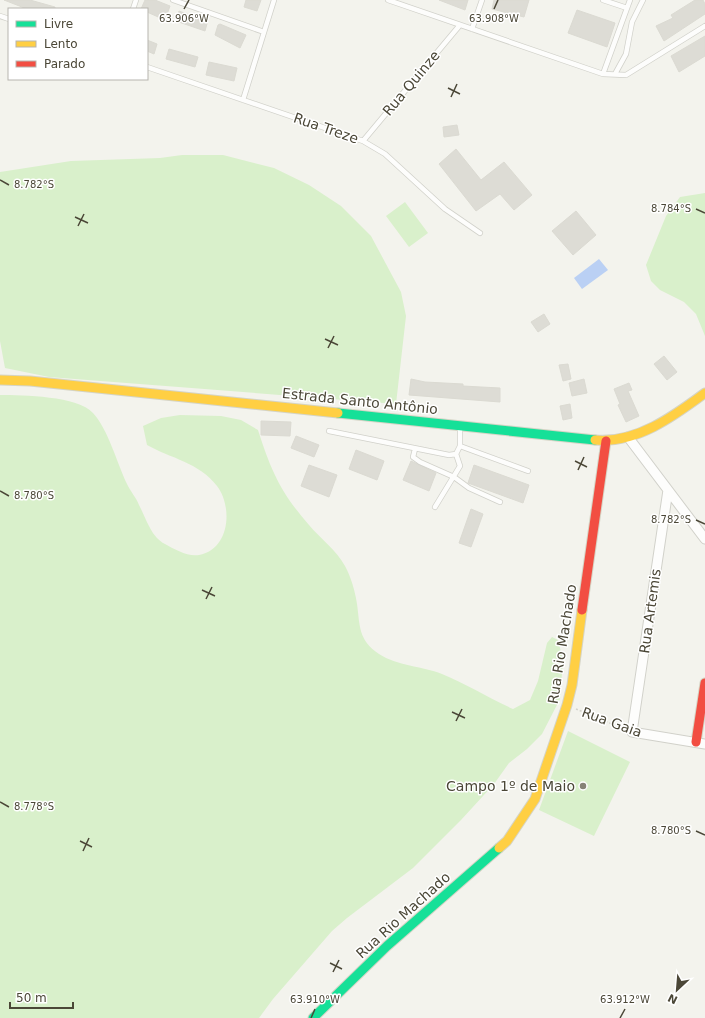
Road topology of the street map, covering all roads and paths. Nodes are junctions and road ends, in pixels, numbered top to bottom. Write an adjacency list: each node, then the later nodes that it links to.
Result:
1 (173, 0): 12 (lane)
2 (274, 0): 12 (lane)
3 (388, 0): 9 (lane)
4 (482, 0): 11 (lane)
5 (603, 0): 8 (lane)
6 (630, 0): 8 (lane)
7 (643, 0): 15 (lane)
8 (627, 8): 14 (lane)
9 (460, 25): 11 (lane); 17 (lane, Rua Quinze)
10 (705, 26): 15 (lane)
11 (472, 29): 14 (lane)
12 (264, 32): 16 (lane)
13 (148, 67): 16 (lane, Rua Treze)
14 (602, 74): 15 (lane)
15 (614, 74)
16 (243, 100): 17 (lane, Rua Treze)
17 (363, 141): 18 (lane, Rua Treze)
18 (480, 233)
19 (0, 380): 21 (street, Estrada Santo Antônio)
20 (705, 393): 23 (street, Estrada Santo Antônio)
21 (460, 426): 24 (street, Estrada Santo Antônio); 25 (lane)
22 (329, 431): 26 (lane)
23 (628, 437): 24 (street, Estrada Santo Antônio); 30 (street)
24 (606, 441): 35 (street, Rua Rio Machado)
25 (460, 446): 27 (lane); 28 (lane)
26 (415, 449): 27 (lane); 29 (lane)
27 (456, 454): 29 (lane)
28 (528, 470)
29 (454, 477): 31 (lane); 32 (lane)
30 (668, 490): 33 (street); 36 (street, Rua Artemis)
31 (500, 502)
32 (436, 507)
33 (705, 539)
34 (705, 682): 37 (street)
35 (567, 706): 36 (path, Rua Gaia); 38 (street, Rua Rio Machado)
36 (632, 732): 37 (street, Rua Gaia)
37 (701, 743)
38 (313, 1018)

